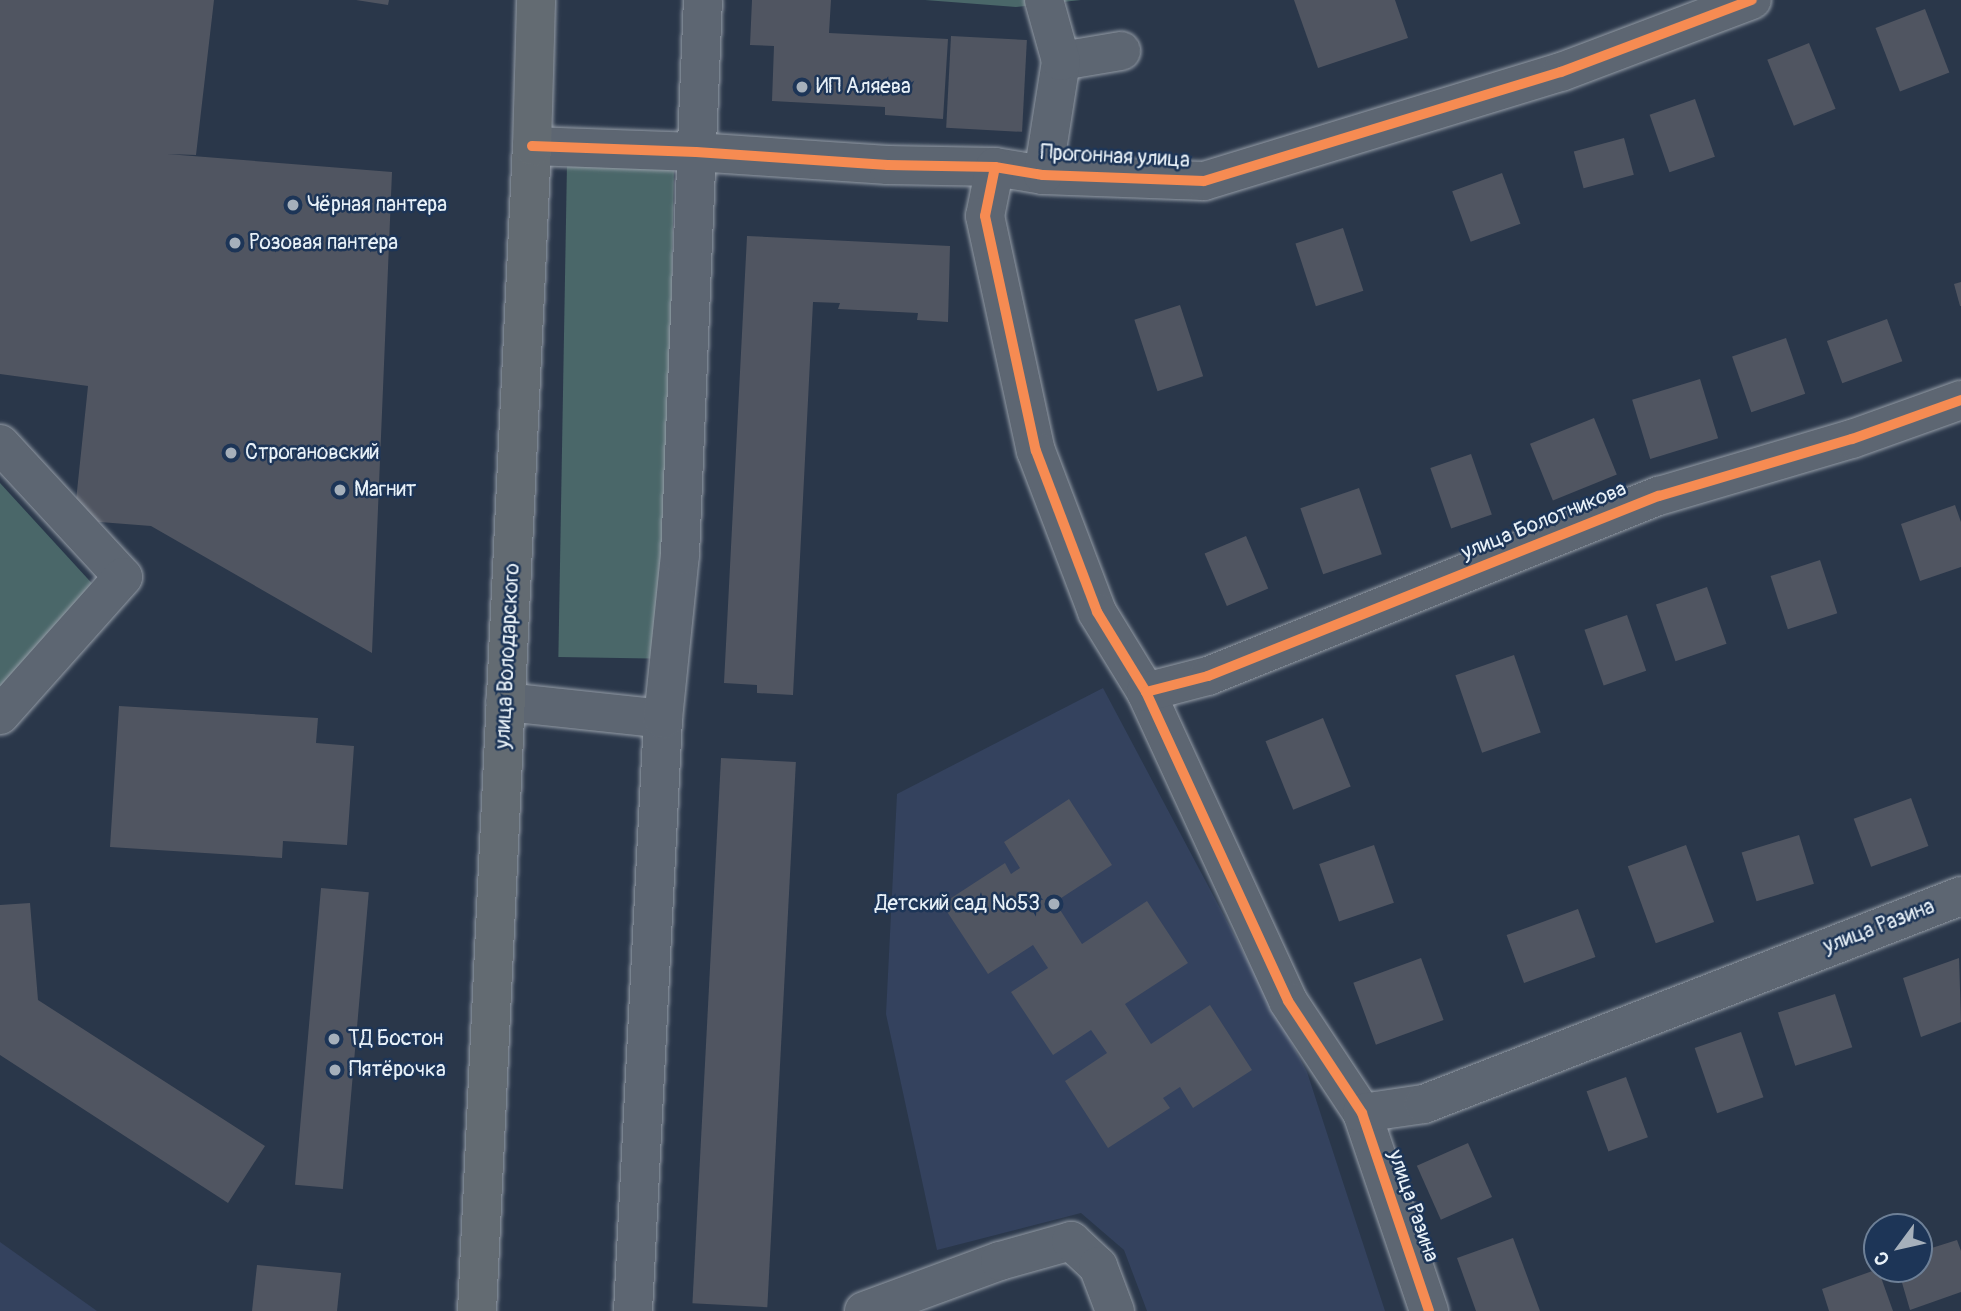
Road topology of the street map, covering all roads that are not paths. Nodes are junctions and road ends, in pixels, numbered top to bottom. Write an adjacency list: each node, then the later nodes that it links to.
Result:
1 (536, 0): 7 (main road, улица Володарского)
2 (703, 0): 8 (street)
3 (1044, 0): 6 (street)
4 (1752, 0): 10 (street, Прогонная улица)
5 (1121, 51): 6 (street)
6 (1061, 61): 10 (street)
7 (533, 146): 8 (street, Прогонная улица); 14 (main road, улица Володарского)
8 (696, 152): 9 (street, Прогонная улица); 16 (street)
9 (995, 167): 10 (street, Прогонная улица); 13 (street)
10 (1042, 175)
11 (1961, 400): 13 (street, улица Болотникова)
12 (0, 444): 15 (street)
13 (1146, 692): 18 (street)
14 (505, 702): 16 (street); 19 (main road, улица Володарского)
15 (0, 715)
16 (663, 719): 20 (street)
17 (1961, 896): 18 (street, улица Разина)
18 (1362, 1113): 23 (street, улица Разина)
19 (477, 1311)
20 (633, 1311)
21 (864, 1311): 22 (street)
22 (1115, 1311)
23 (1429, 1311)

